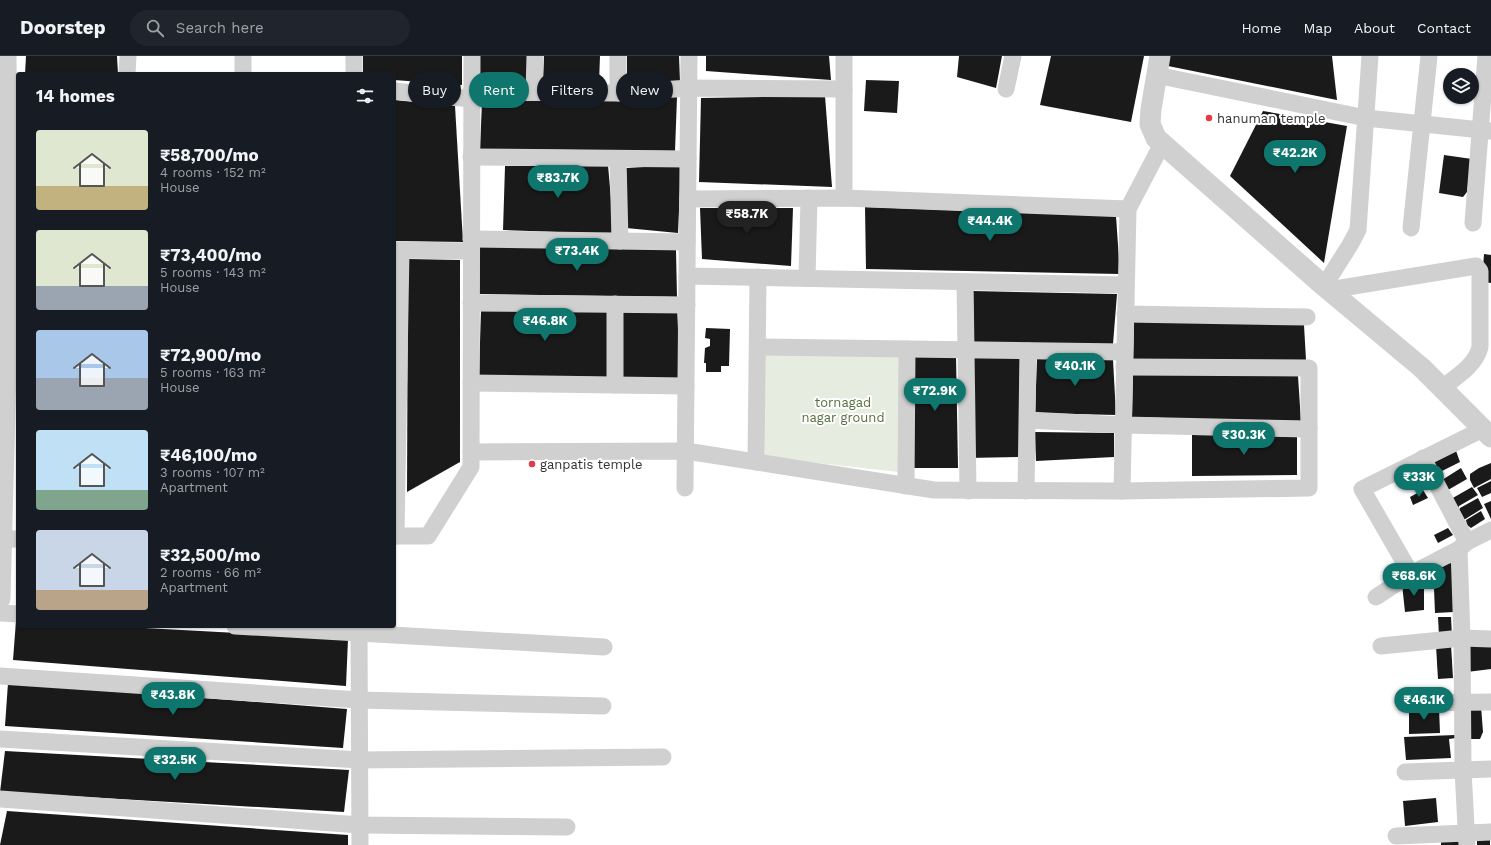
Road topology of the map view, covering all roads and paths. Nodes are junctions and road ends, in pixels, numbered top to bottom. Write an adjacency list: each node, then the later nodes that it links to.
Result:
1 (6, 56): 27 (street)
2 (128, 56): 15 (street)
3 (243, 56): 16 (street)
4 (354, 56): 17 (street)
5 (472, 56): 18 (street)
6 (535, 56): 26 (street)
7 (618, 56): 19 (street)
8 (689, 56): 20 (street)
9 (844, 56): 22 (street)
10 (1013, 56): 23 (street)
11 (1370, 56): 31 (street)
12 (1429, 56): 32 (street)
13 (1486, 56): 33 (street)
14 (1158, 66): 31 (street); 35 (street)
15 (127, 72)
16 (243, 72)
17 (354, 72)
18 (472, 72)
19 (618, 72)
20 (689, 88): 21 (street); 22 (street); 38 (street)
21 (673, 89)
22 (844, 89): 40 (street)
23 (1006, 89)
24 (396, 91): 29 (street)
25 (529, 92): 26 (street)
26 (534, 92): 28 (street)
27 (8, 93): 34 (street)
28 (616, 93)
29 (469, 96)
30 (471, 108): 36 (street)
31 (1366, 118): 32 (street); 55 (street)
32 (1422, 123): 33 (street); 44 (street)
33 (1486, 131): 43 (street)
34 (12, 132): 47 (street)
35 (1162, 144): 42 (street); 55 (street)
36 (471, 157): 37 (street); 48 (street)
37 (618, 159): 38 (street); 45 (street)
38 (688, 159): 41 (street)
39 (809, 198): 40 (street); 41 (street); 52 (street)
40 (844, 198): 42 (street)
41 (688, 199): 46 (street)
42 (1128, 209): 54 (street)
43 (1473, 223)
44 (1411, 228)
45 (620, 241): 46 (street); 48 (street)
46 (687, 242): 50 (street)
47 (13, 243): 56 (street)
48 (471, 245): 49 (street); 57 (street)
49 (397, 250): 60 (street)
50 (687, 276): 51 (street); 59 (street)
51 (758, 277): 52 (street); 63 (street)
52 (807, 278): 53 (street)
53 (965, 282): 54 (street); 65 (street)
54 (1126, 285): 61 (street)
55 (1326, 288): 71 (street); 71 (street)
56 (13, 293): 72 (street)
57 (471, 303): 58 (street); 68 (street)
58 (616, 304): 59 (street); 69 (street)
59 (687, 305): 70 (street)
60 (397, 310): 73 (street)
61 (1125, 314): 62 (street); 67 (street)
62 (1308, 317)
63 (758, 346): 64 (street); 81 (street)
64 (907, 349): 65 (street); 82 (street)
65 (966, 350): 66 (street); 84 (street)
66 (1028, 351): 67 (street); 74 (street)
67 (1124, 360): 75 (street); 76 (street)
68 (471, 383): 69 (street); 79 (street)
69 (615, 386): 70 (street)
70 (686, 386): 78 (street)
71 (1442, 388): 77 (street)
72 (7, 401): 89 (street)
73 (396, 420)
74 (1028, 420): 75 (street); 85 (street)
75 (1123, 425): 76 (street); 86 (street)
76 (1309, 429): 86 (street)
77 (1487, 433): 80 (street)
78 (686, 451): 79 (street); 81 (street); 83 (street)
79 (471, 452): 88 (street)
80 (1423, 458): 90 (street); 91 (street)
81 (756, 462): 82 (street)
82 (906, 486): 84 (street)
83 (685, 488)
84 (968, 491): 85 (street)
85 (1026, 491): 86 (street)
86 (1122, 491)
87 (1491, 530): 90 (street)
88 (396, 536)
89 (6, 539): 93 (street)
90 (1463, 545): 91 (street); 98 (street)
91 (1412, 574): 92 (street)
92 (1376, 597)
93 (0, 599)
94 (0, 613): 95 (street)
95 (16, 614)
96 (270, 628): 97 (street)
97 (359, 633): 100 (street); 103 (street)
98 (1462, 638): 99 (street); 101 (street); 106 (street)
99 (1491, 639)
100 (604, 646)
101 (1381, 646)
102 (0, 676): 103 (street)
103 (359, 700): 107 (street); 110 (street)
104 (1491, 702): 106 (street)
105 (1408, 703): 106 (street)
106 (1462, 703): 112 (street)
107 (603, 706)
108 (0, 739): 110 (street)
109 (663, 757): 110 (street)
110 (360, 760): 115 (street)
111 (1491, 769): 112 (street)
112 (1463, 770): 113 (street); 119 (street)
113 (1405, 772)
114 (0, 799): 115 (street)
115 (360, 825): 116 (street); 120 (street)
116 (567, 827)
117 (1491, 832): 119 (street)
118 (1396, 836): 119 (street)
119 (1466, 839)
120 (360, 845)

